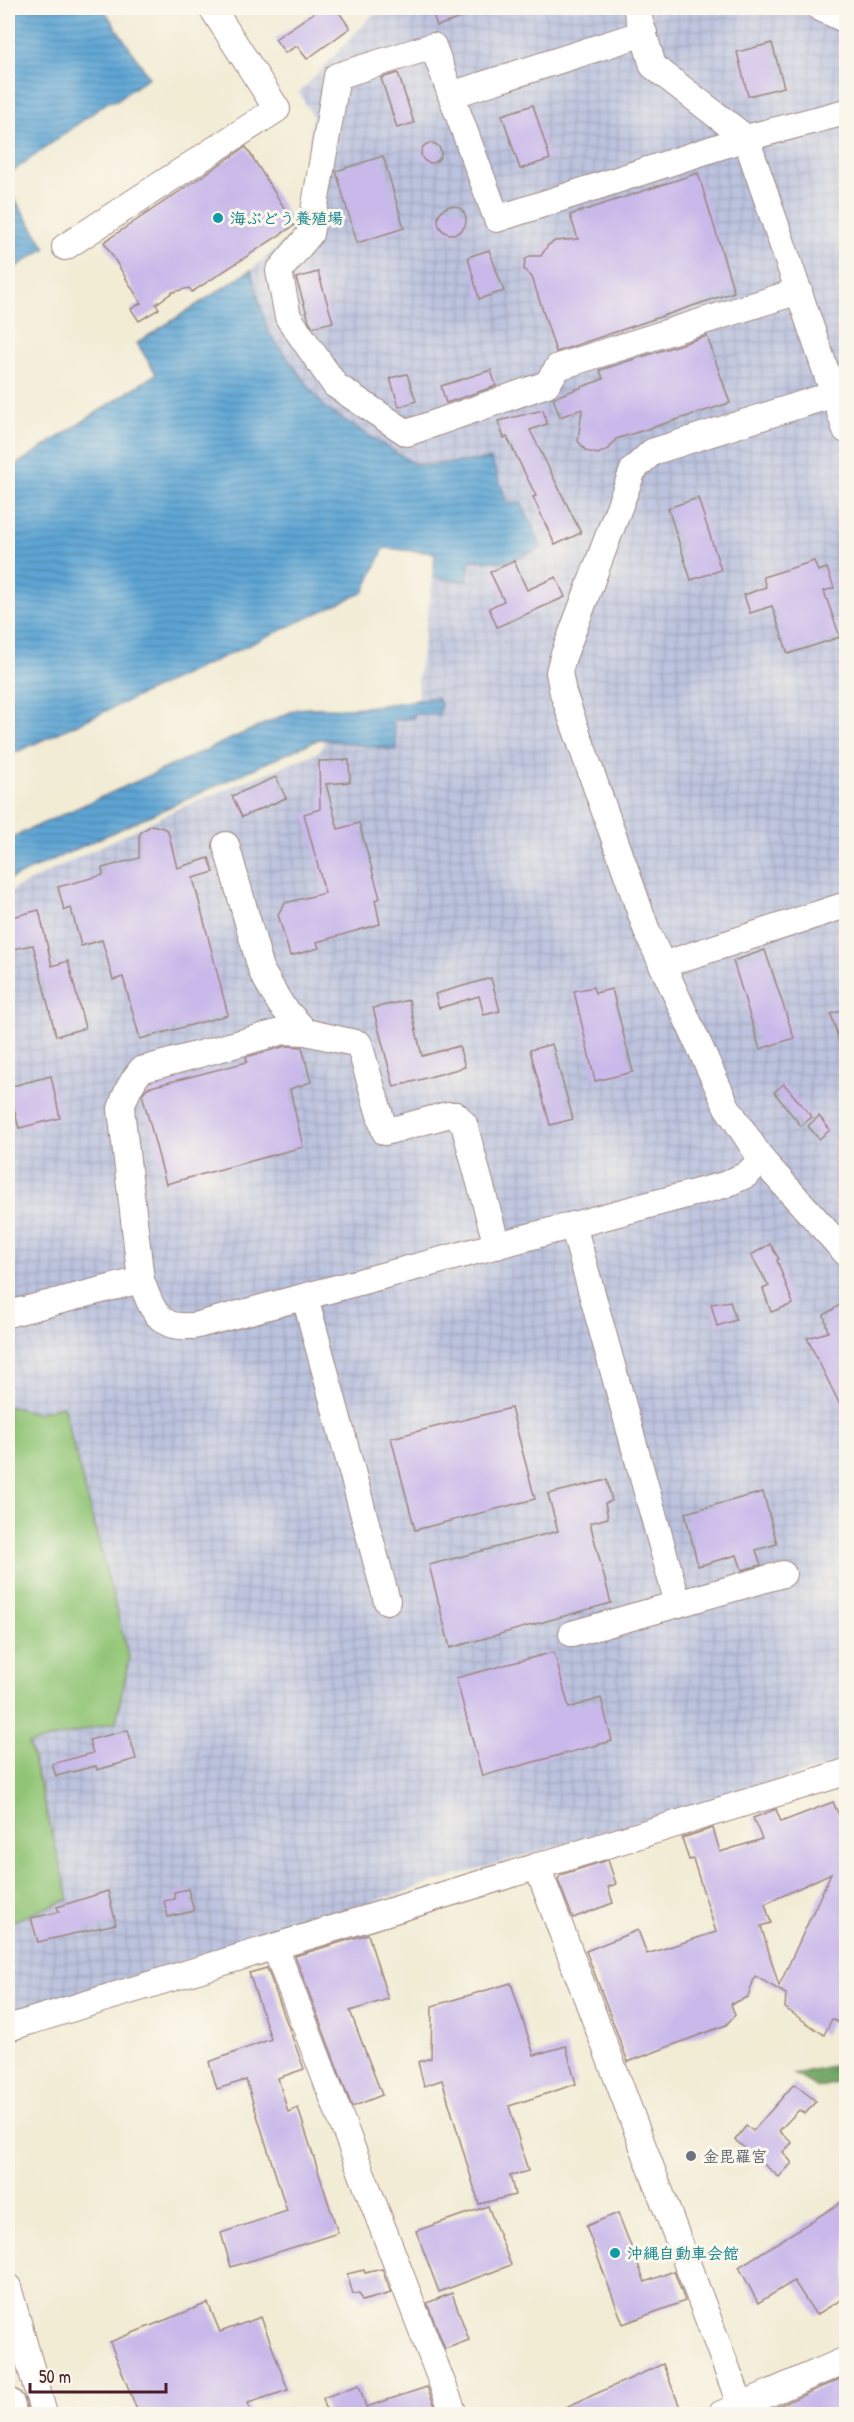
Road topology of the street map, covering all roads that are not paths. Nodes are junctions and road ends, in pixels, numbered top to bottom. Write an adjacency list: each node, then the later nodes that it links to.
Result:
1 (212, 8): 9 (street)
2 (636, 8): 5 (street)
3 (820, 8): 4 (street)
4 (846, 20)
5 (644, 33): 6 (street); 8 (street)
6 (451, 95): 8 (street); 10 (street)
7 (846, 112): 8 (street)
8 (746, 138): 10 (street)
9 (65, 247)
10 (799, 291): 11 (street)
11 (834, 394): 12 (street); 15 (street)
12 (846, 430)
13 (226, 845): 16 (street)
14 (846, 905): 15 (street)
15 (662, 965): 17 (street)
16 (306, 1032): 19 (street); 21 (street)
17 (762, 1160): 18 (street); 20 (street)
18 (573, 1225): 19 (street); 26 (street)
19 (497, 1246): 22 (street)
20 (846, 1253)
21 (141, 1280): 22 (street); 23 (street)
22 (305, 1297): 25 (street)
23 (8, 1314)
24 (783, 1574): 26 (street)
25 (387, 1601)
26 (678, 1604): 27 (street)
27 (572, 1634)
28 (846, 1772): 29 (street)
29 (537, 1866): 30 (street); 35 (street)
30 (275, 1947): 31 (street); 38 (street)
31 (8, 2028)
32 (8, 2287): 37 (street)
33 (846, 2360): 35 (street)
34 (8, 2405): 36 (highway)
35 (731, 2410)
36 (10, 2415)
37 (44, 2415)
38 (454, 2415)

